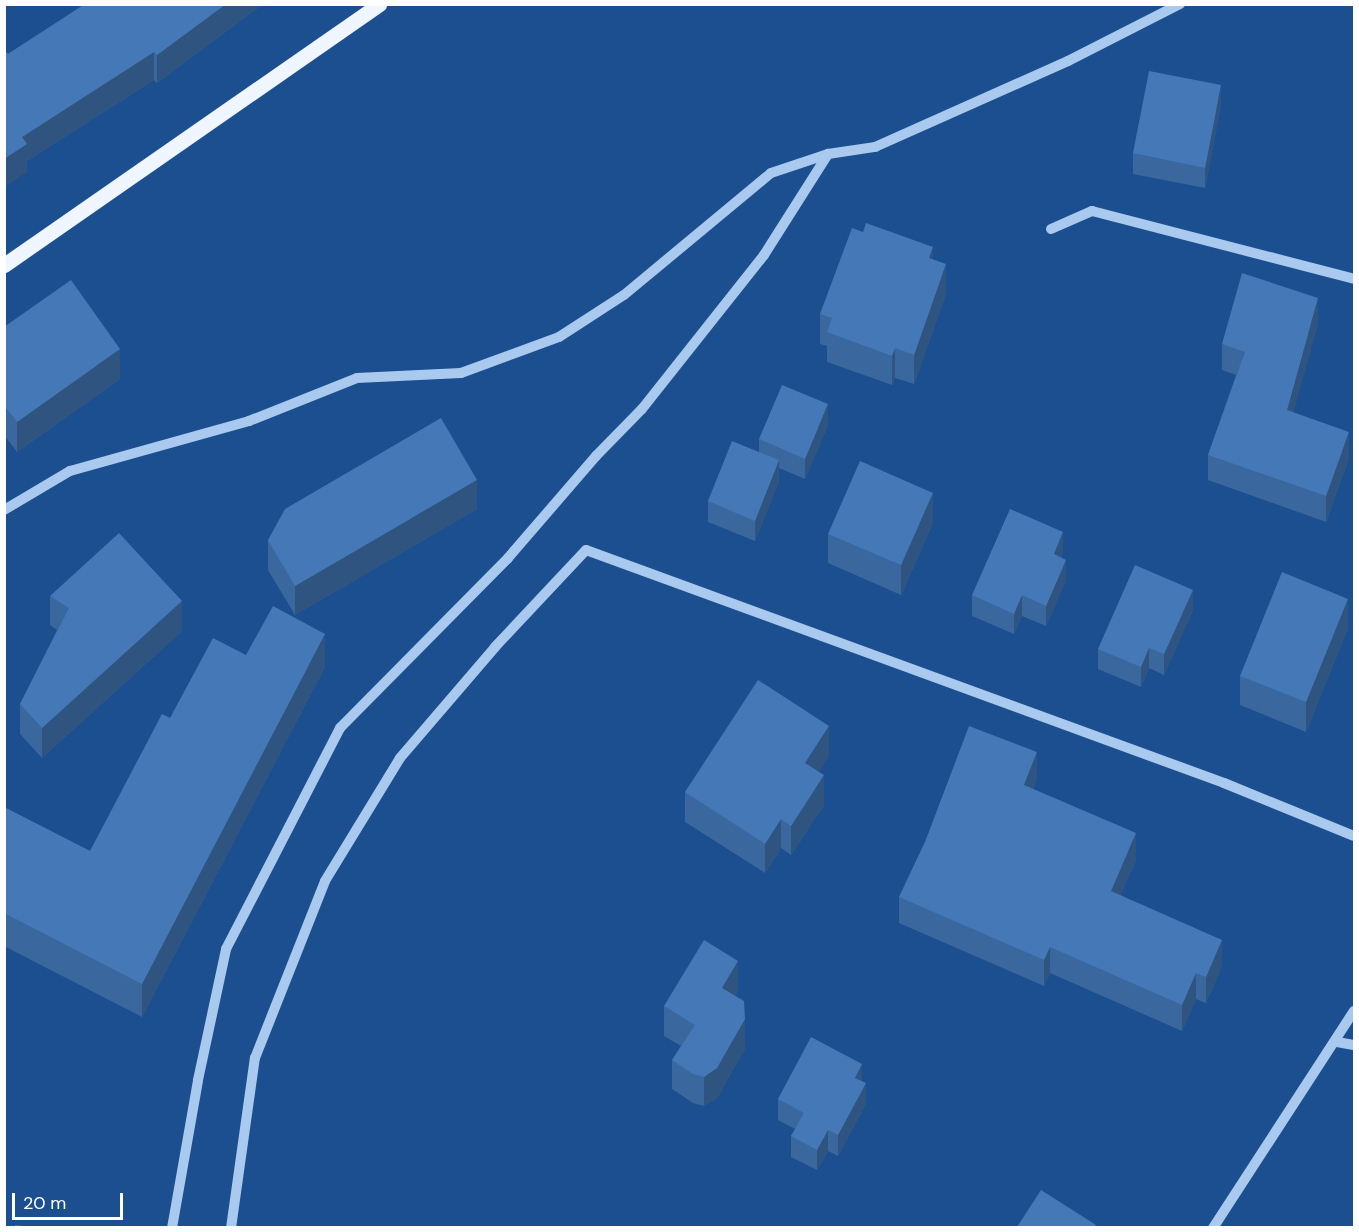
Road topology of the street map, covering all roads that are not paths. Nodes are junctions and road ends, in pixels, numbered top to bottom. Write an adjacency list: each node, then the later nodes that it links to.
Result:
1 (379, 4): 5 (main road)
2 (1180, 4): 3 (street)
3 (828, 154): 7 (street); 12 (street)
4 (1051, 229): 6 (street)
5 (4, 265)
6 (1354, 279)
7 (4, 510)
8 (1354, 836): 13 (street)
9 (1354, 1011): 10 (street)
10 (1336, 1042): 11 (street); 14 (street)
11 (1354, 1045)
12 (172, 1227)
13 (231, 1227)
14 (1213, 1227)

